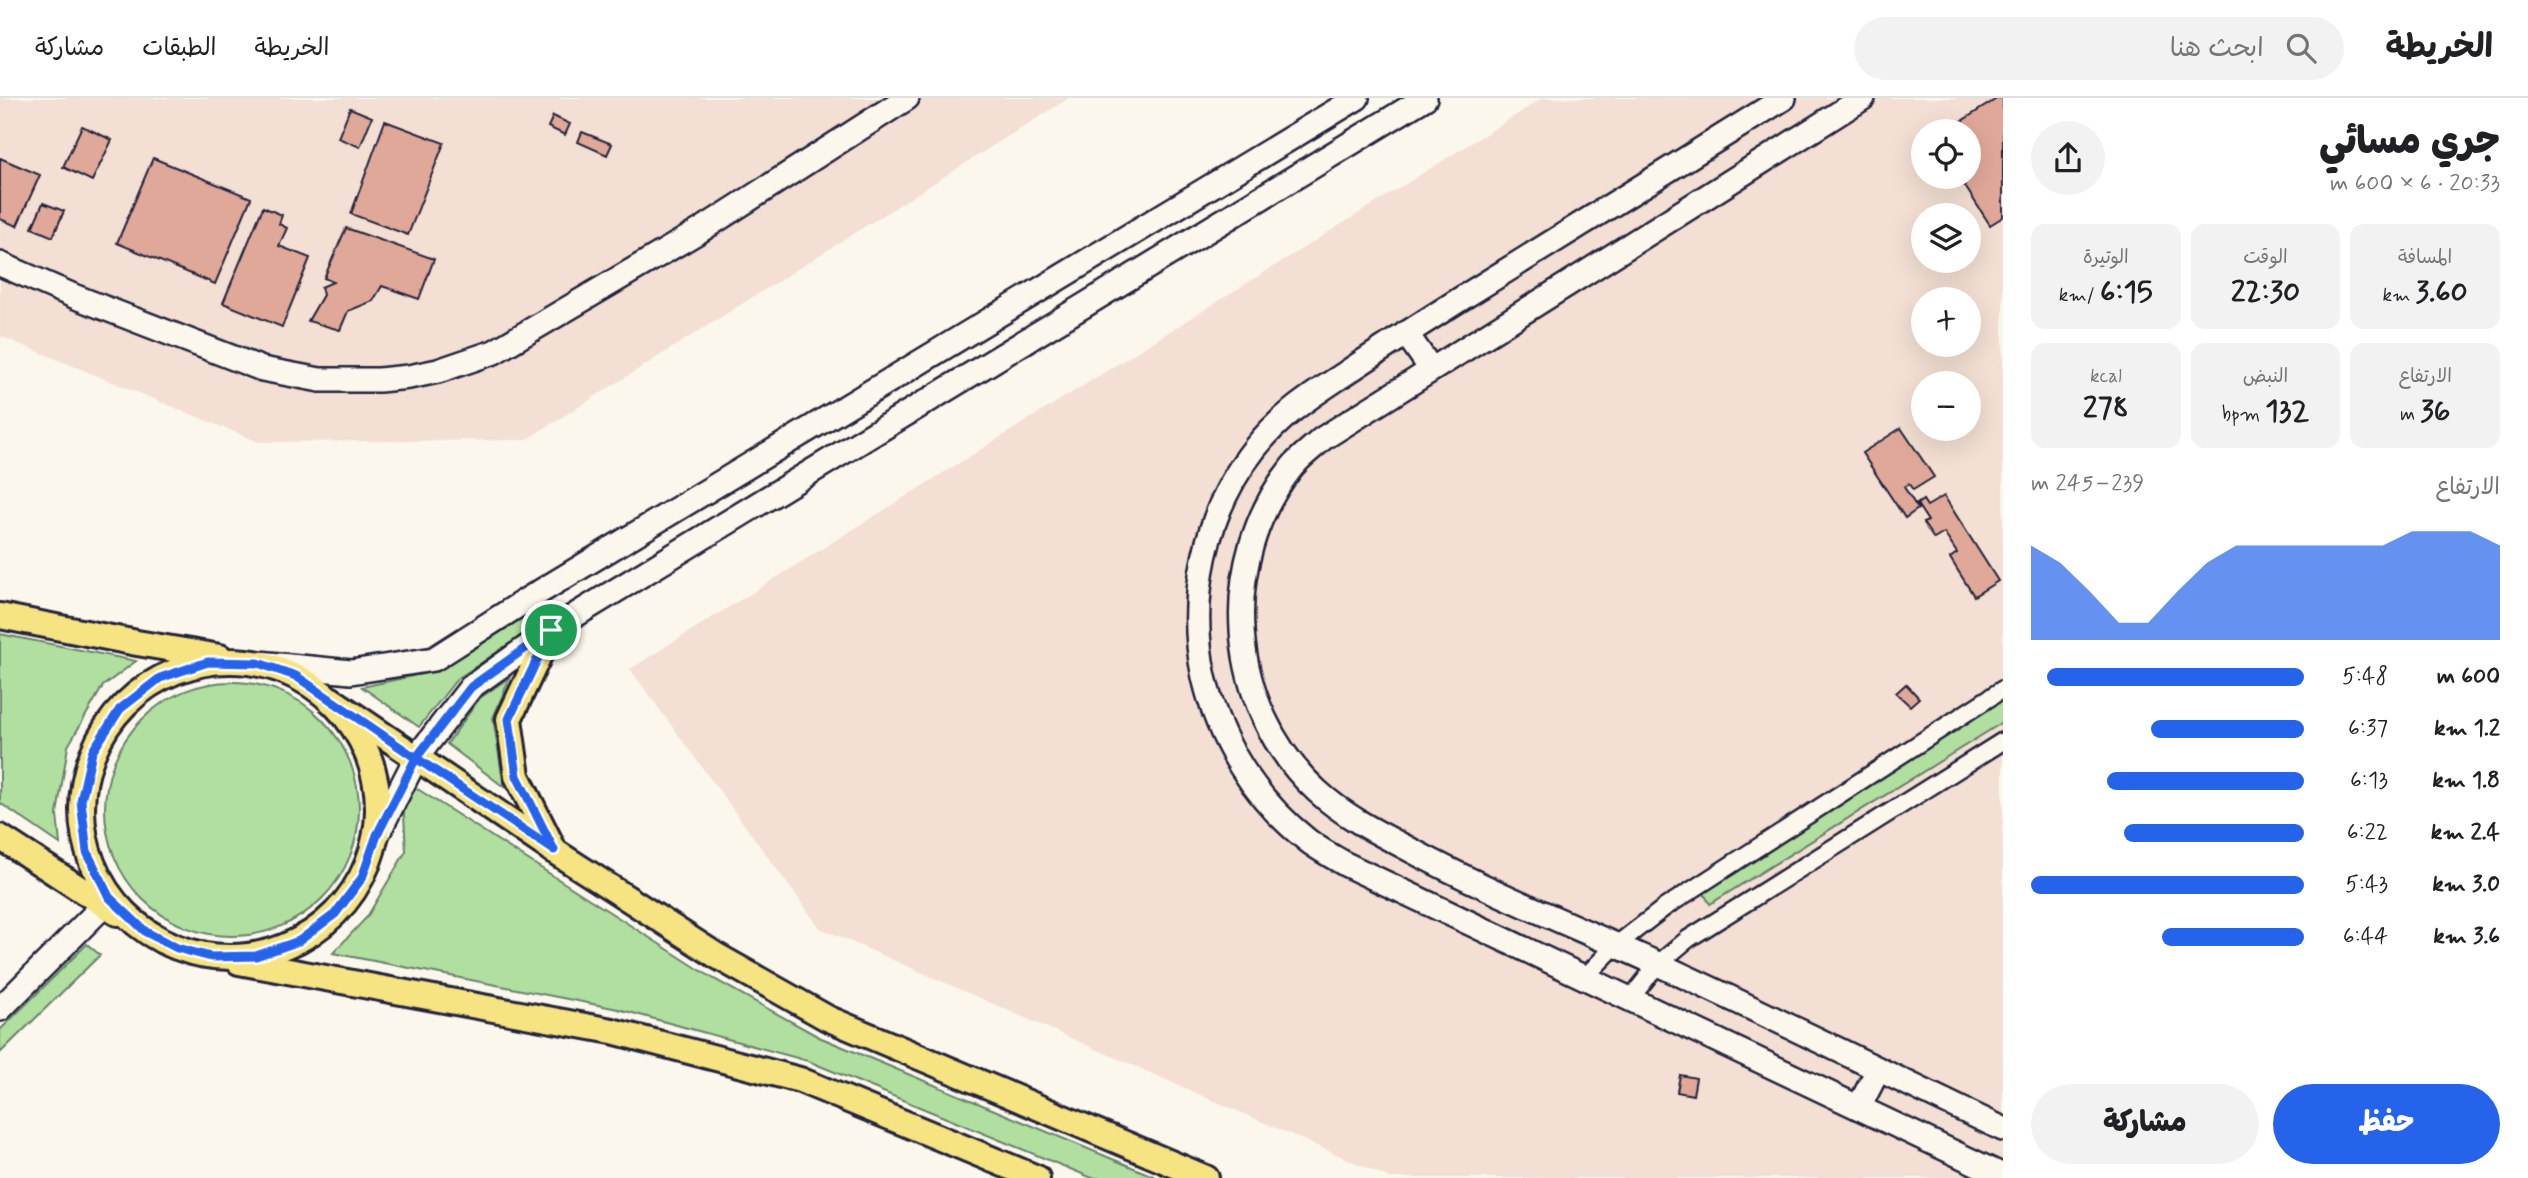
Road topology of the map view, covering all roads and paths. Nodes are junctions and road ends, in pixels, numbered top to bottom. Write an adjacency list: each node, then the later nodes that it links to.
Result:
1 (907, 98): 6 (street)
2 (1357, 98): 11 (street)
3 (1425, 98): 10 (street)
4 (1784, 98): 7 (street)
5 (1863, 98): 8 (street)
6 (0, 264)
7 (1406, 332): 8 (street); 24 (street)
8 (1432, 369): 21 (street)
9 (0, 616): 11 (main road)
10 (551, 630): 15 (street); 18 (main road)
11 (258, 663): 13 (main road); 20 (main road)
12 (2003, 689): 21 (street)
13 (330, 699): 15 (main road); 16 (main road)
14 (2003, 741): 23 (street)
15 (416, 758): 16 (street); 18 (main road)
16 (377, 835): 22 (main road)
17 (0, 837): 19 (main road)
18 (554, 850): 32 (main road)
19 (104, 905): 20 (main road); 26 (street)
20 (146, 932): 22 (main road)
21 (1615, 946): 23 (street); 24 (street)
22 (211, 957): 31 (main road)
23 (1658, 964): 25 (street); 27 (street)
24 (1584, 978): 25 (street)
25 (1630, 999): 28 (street)
26 (0, 1009)
27 (1878, 1070): 28 (street); 29 (street)
28 (1859, 1107): 30 (street)
29 (2003, 1129)
30 (2003, 1176)
31 (1037, 1178)
32 (1206, 1178)

